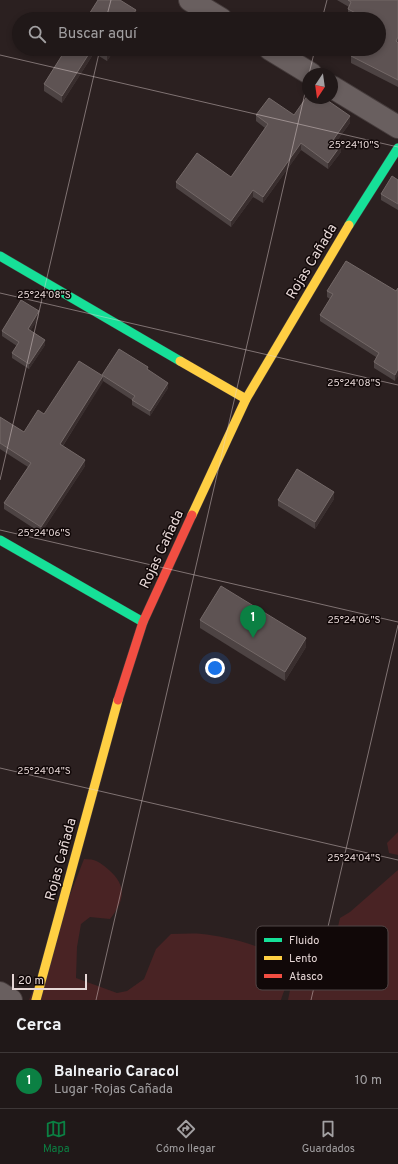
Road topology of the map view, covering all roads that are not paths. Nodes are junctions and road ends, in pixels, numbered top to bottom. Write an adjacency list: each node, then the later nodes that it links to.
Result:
1 (190, 0): 2 (street)
2 (210, 12)
3 (282, 56): 4 (street)
4 (302, 68)
5 (338, 90): 6 (street)
6 (398, 127)
7 (398, 148): 9 (main road, Rojas Cañada)
8 (0, 256): 9 (main road)
9 (246, 399): 11 (main road, Rojas Cañada)
10 (0, 540): 11 (main road)
11 (143, 622): 14 (main road, Rojas Cañada)
12 (0, 993): 13 (street)
13 (11, 1000)
14 (36, 1000)

